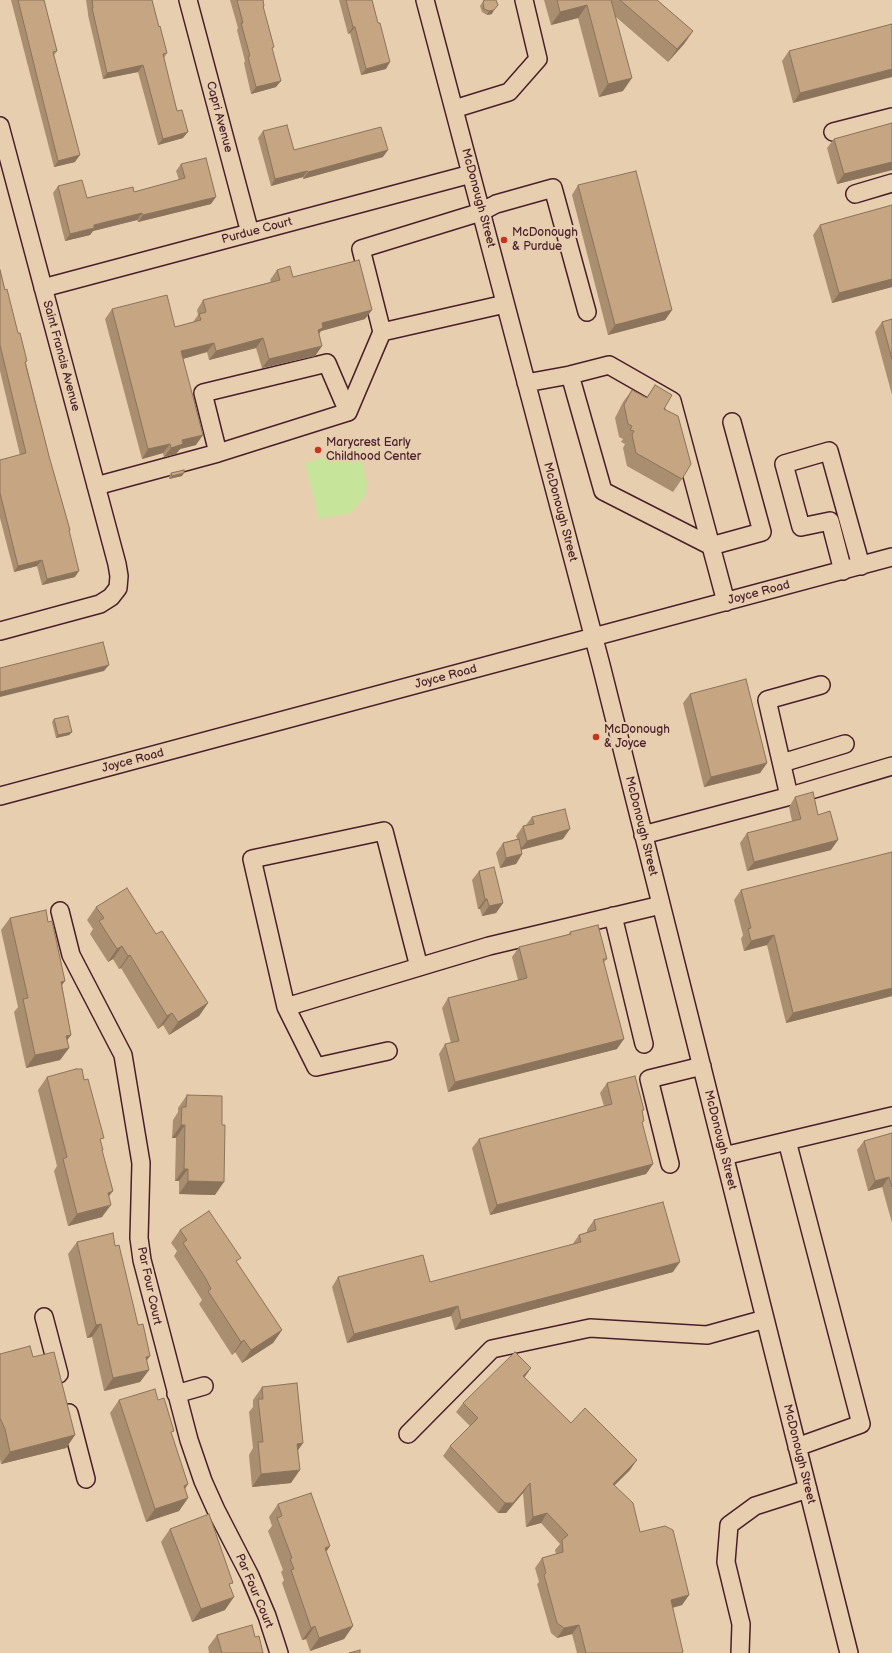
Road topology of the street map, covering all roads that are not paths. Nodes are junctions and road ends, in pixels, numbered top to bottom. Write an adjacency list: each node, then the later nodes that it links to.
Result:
1 (188, 0): 12 (street, Capri Avenue)
2 (425, 0): 4 (street, McDonough Street)
3 (524, 0): 4 (street)
4 (454, 109): 8 (street, McDonough Street)
5 (892, 117): 7 (street)
6 (0, 126): 13 (street, Saint Francis Avenue)
7 (833, 132)
8 (471, 174): 11 (street, McDonough Street); 12 (street, Purdue Court)
9 (892, 183): 10 (street)
10 (855, 194)
11 (481, 212): 14 (street, McDonough Street); 15 (street); 16 (street)
12 (250, 233): 13 (street, Purdue Court)
13 (43, 288): 22 (street, Saint Francis Avenue)
14 (505, 304): 16 (street); 18 (street, McDonough Street)
15 (586, 312)
16 (382, 332): 19 (street)
17 (570, 375): 18 (street); 25 (street); 25 (street)
18 (526, 383): 31 (street, McDonough Street)
19 (348, 412): 21 (street); 21 (street)
20 (732, 422): 25 (street)
21 (218, 453): 22 (street)
22 (96, 486): 30 (street, Saint Francis Avenue)
23 (848, 516): 24 (street); 24 (street); 27 (street)
24 (830, 521): 28 (street)
25 (711, 546): 29 (street)
26 (892, 557): 27 (street, Joyce Road)
27 (861, 566): 28 (street, Joyce Road)
28 (843, 571): 29 (street, Joyce Road)
29 (726, 602): 31 (street, Joyce Road)
30 (0, 631)
31 (594, 638): 36 (street, Joyce Road); 38 (street, McDonough Street)
32 (821, 685): 34 (street)
33 (845, 744): 34 (street)
34 (782, 763): 37 (street)
35 (892, 766): 37 (street)
36 (0, 796)
37 (790, 796): 38 (street)
38 (644, 835): 39 (street, McDonough Street)
39 (661, 905): 41 (street); 46 (street, McDonough Street)
40 (60, 911): 54 (street, Par Four Court)
41 (613, 916): 42 (street); 44 (street)
42 (418, 967): 43 (street); 43 (street)
43 (286, 1007): 45 (street)
44 (644, 1044)
45 (388, 1051)
46 (702, 1066): 49 (street, McDonough Street); 50 (street)
47 (892, 1116): 48 (street)
48 (787, 1141): 49 (street); 56 (street)
49 (724, 1156): 52 (street, McDonough Street)
50 (670, 1164)
51 (44, 1317): 57 (street)
52 (765, 1319): 55 (street); 56 (street, McDonough Street)
53 (204, 1386): 54 (street)
54 (176, 1394): 59 (street, Par Four Court)
55 (408, 1434)
56 (797, 1447): 58 (street, McDonough Street)
57 (86, 1479)
58 (808, 1489): 60 (street); 61 (street, McDonough Street)
59 (279, 1653)
60 (740, 1653)
61 (849, 1653)

